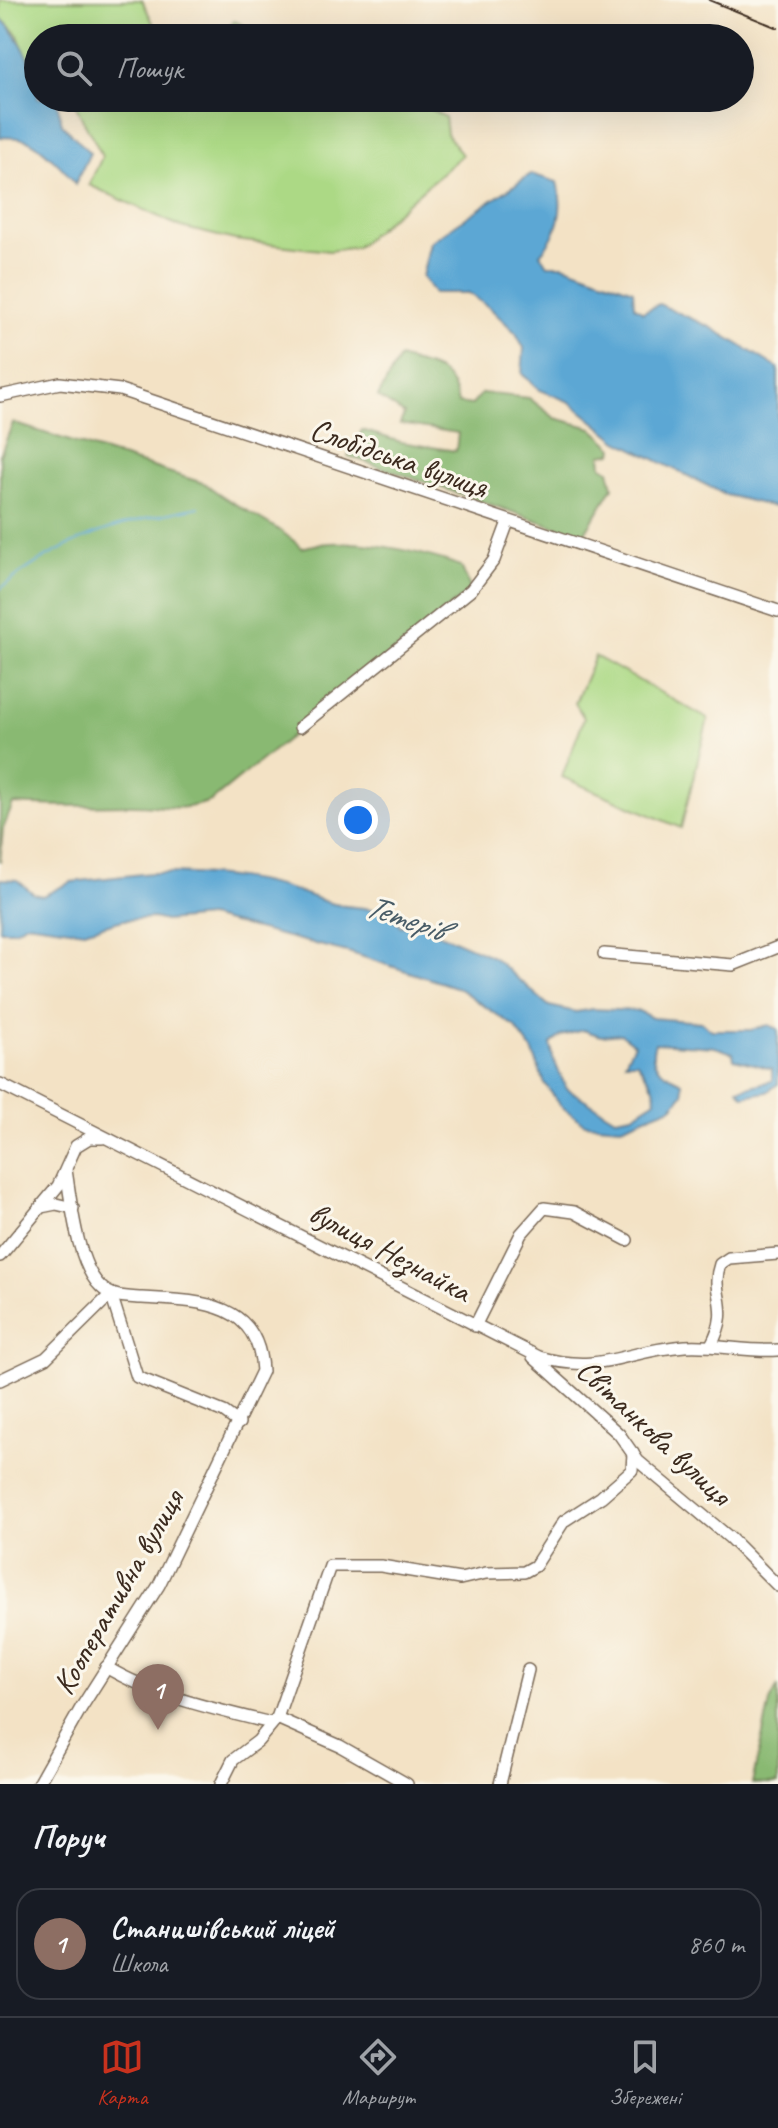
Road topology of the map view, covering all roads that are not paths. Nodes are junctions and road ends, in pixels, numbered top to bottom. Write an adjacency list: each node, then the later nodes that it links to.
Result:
1 (0, 396): 2 (street, Слобідська вулиця)
2 (508, 522): 3 (street, Слобідська вулиця); 4 (street)
3 (778, 609)
4 (300, 727)
5 (778, 947): 6 (street)
6 (604, 954)
7 (0, 1084): 8 (street, вулиця Незнайка)
8 (108, 1138): 9 (street); 16 (street, вулиця Незнайка)
9 (66, 1170): 10 (street); 11 (street)
10 (40, 1207): 11 (street); 14 (street)
11 (73, 1208): 15 (street)
12 (627, 1240): 16 (street)
13 (778, 1254): 17 (street)
14 (0, 1256)
15 (111, 1294): 20 (street); 21 (street); 21 (street, Кооперативна вулиця)
16 (475, 1326): 19 (street, вулиця Незнайка)
17 (711, 1345): 18 (street, вулиця Незнайка); 19 (street, вулиця Незнайка)
18 (778, 1350)
19 (527, 1352): 22 (street, Світанкова вулиця)
20 (0, 1380)
21 (239, 1423): 24 (street, Кооперативна вулиця)
22 (633, 1453): 23 (street, Світанкова вулиця); 26 (street)
23 (776, 1581)
24 (106, 1667): 26 (street); 27 (street, Кооперативна вулиця)
25 (528, 1670): 30 (street)
26 (277, 1718): 28 (street); 29 (street)
27 (38, 1784)
28 (221, 1784)
29 (407, 1784)
30 (500, 1784)

